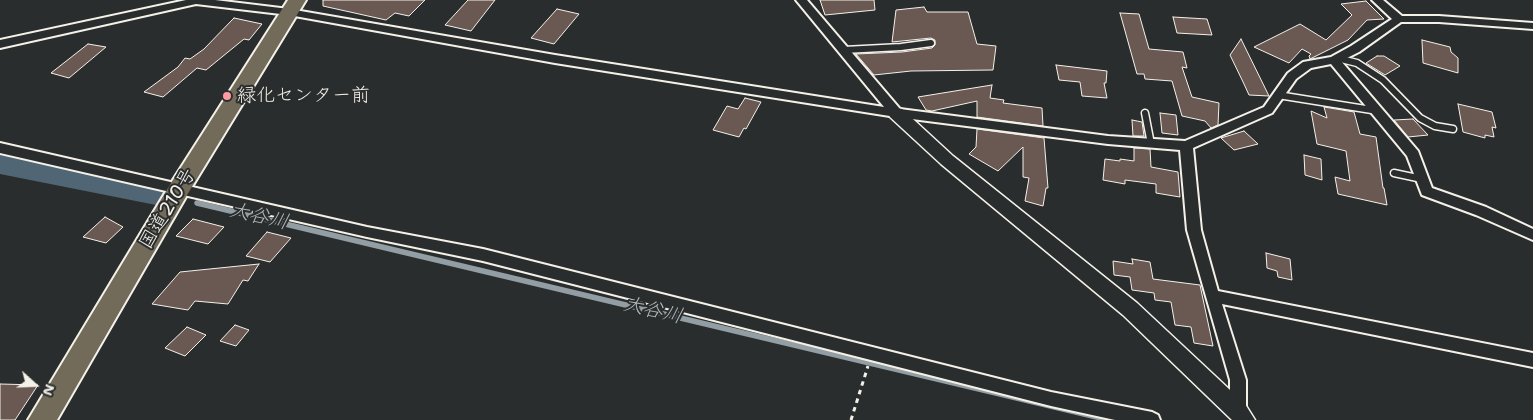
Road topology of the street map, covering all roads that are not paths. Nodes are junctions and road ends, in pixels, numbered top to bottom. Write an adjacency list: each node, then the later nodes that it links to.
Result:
1 (801, 0): 9 (street)
2 (1377, 0): 5 (street)
3 (188, 1): 4 (street); 8 (street)
4 (293, 6): 13 (street); 21 (highway, 国道210号)
5 (1399, 19): 6 (street); 10 (street)
6 (1533, 26)
7 (931, 43): 9 (lane)
8 (0, 44)
9 (844, 50): 13 (street)
10 (1335, 59): 11 (street); 12 (street); 15 (lane)
11 (1278, 94): 12 (lane); 17 (street)
12 (1378, 111): 20 (street)
13 (896, 113): 16 (street); 25 (street)
14 (1145, 113): 16 (lane)
15 (1453, 129)
16 (1151, 144): 17 (street)
17 (1186, 146): 23 (street)
18 (0, 148): 21 (street)
19 (1394, 173): 20 (lane)
20 (1422, 179): 22 (street)
21 (179, 189): 26 (highway, 国道210号); 27 (street)
22 (1533, 235)
23 (1212, 296): 24 (street); 25 (street)
24 (1533, 360)
25 (1241, 415)
26 (42, 420)
27 (1152, 420)

